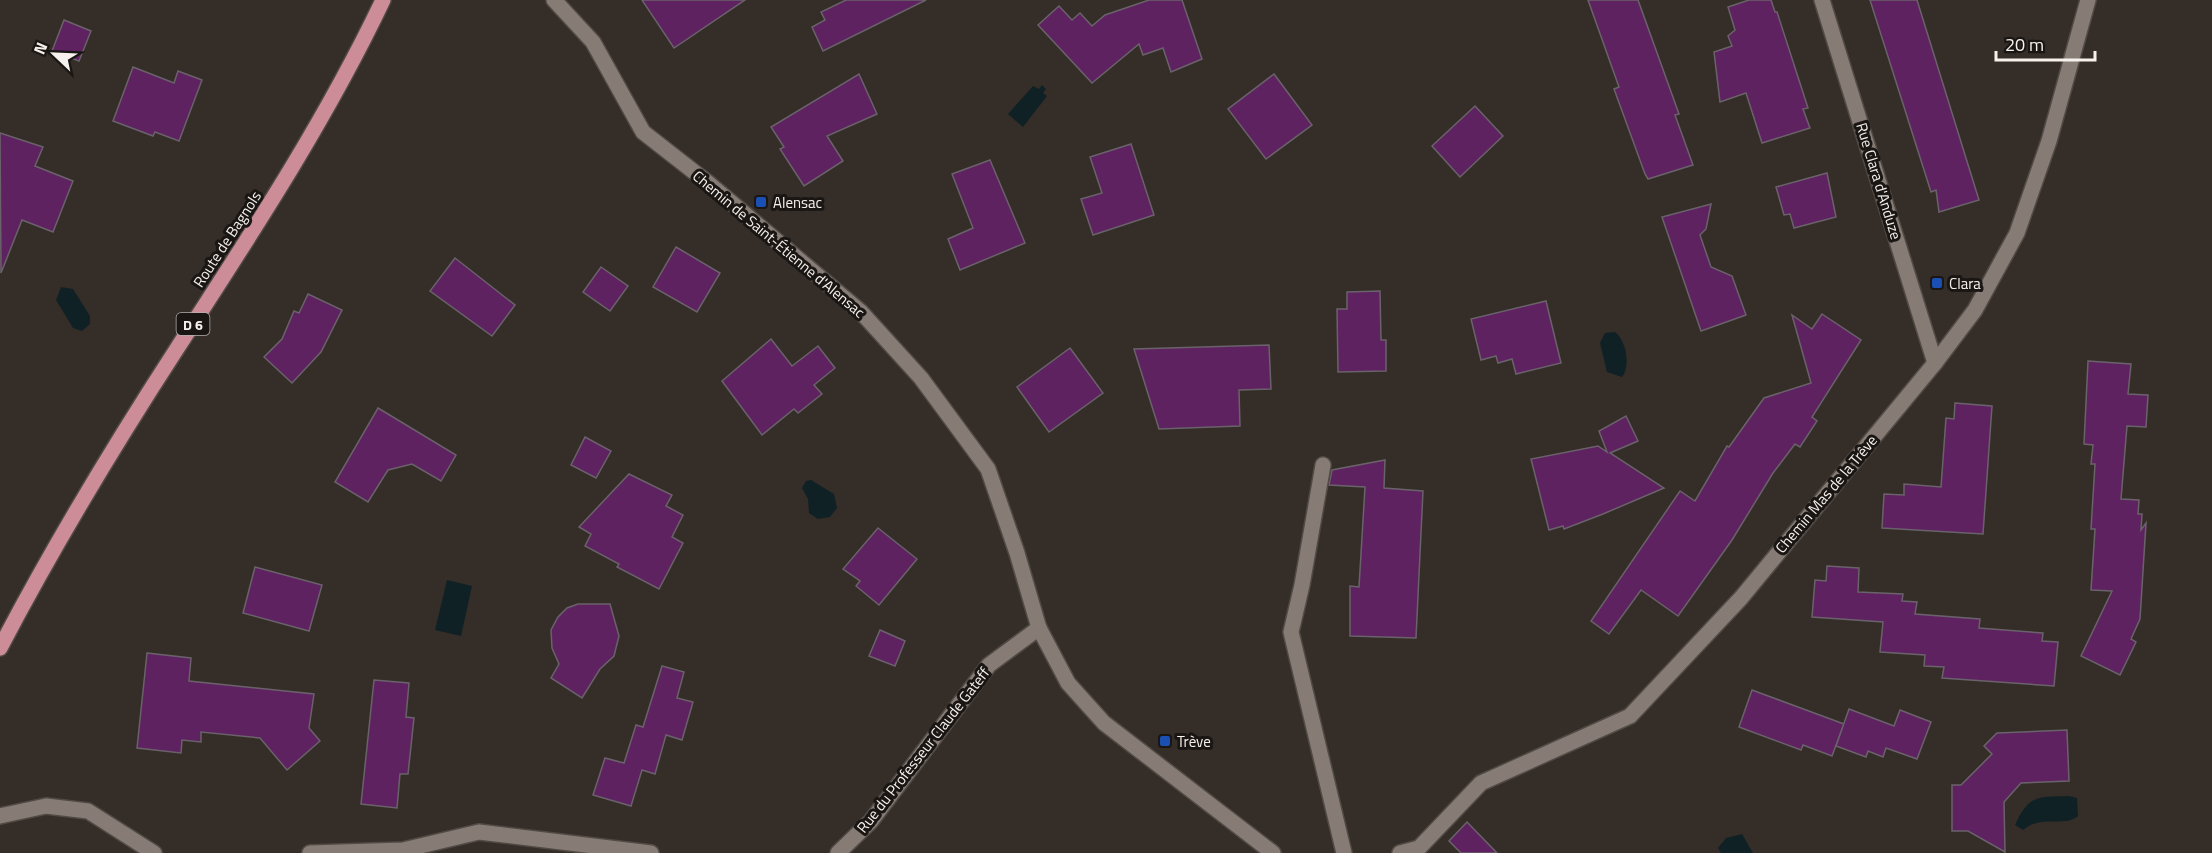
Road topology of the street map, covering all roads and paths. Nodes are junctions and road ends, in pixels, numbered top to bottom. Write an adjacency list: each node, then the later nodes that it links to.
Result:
1 (384, 0): 8 (main road, Route de Bagnols / D 6)
2 (554, 0): 7 (street, Chemin de Saint-Étienne d'Alensac)
3 (1822, 0): 5 (street, Rue Clara d'Anduze)
4 (2088, 0): 5 (street, Chemin Mas de la Trêve)
5 (1935, 363): 16 (street, Chemin Mas de la Trêve)
6 (1323, 465): 15 (street)
7 (1039, 628): 13 (street, Rue du Professeur Claude Gateff); 14 (street, Chemin de Saint-Étienne d'Alensac)
8 (1, 646)
9 (0, 816): 10 (street)
10 (154, 853)
11 (310, 853): 12 (street)
12 (651, 853)
13 (838, 853)
14 (1273, 853)
15 (1344, 853)
16 (1400, 853)

